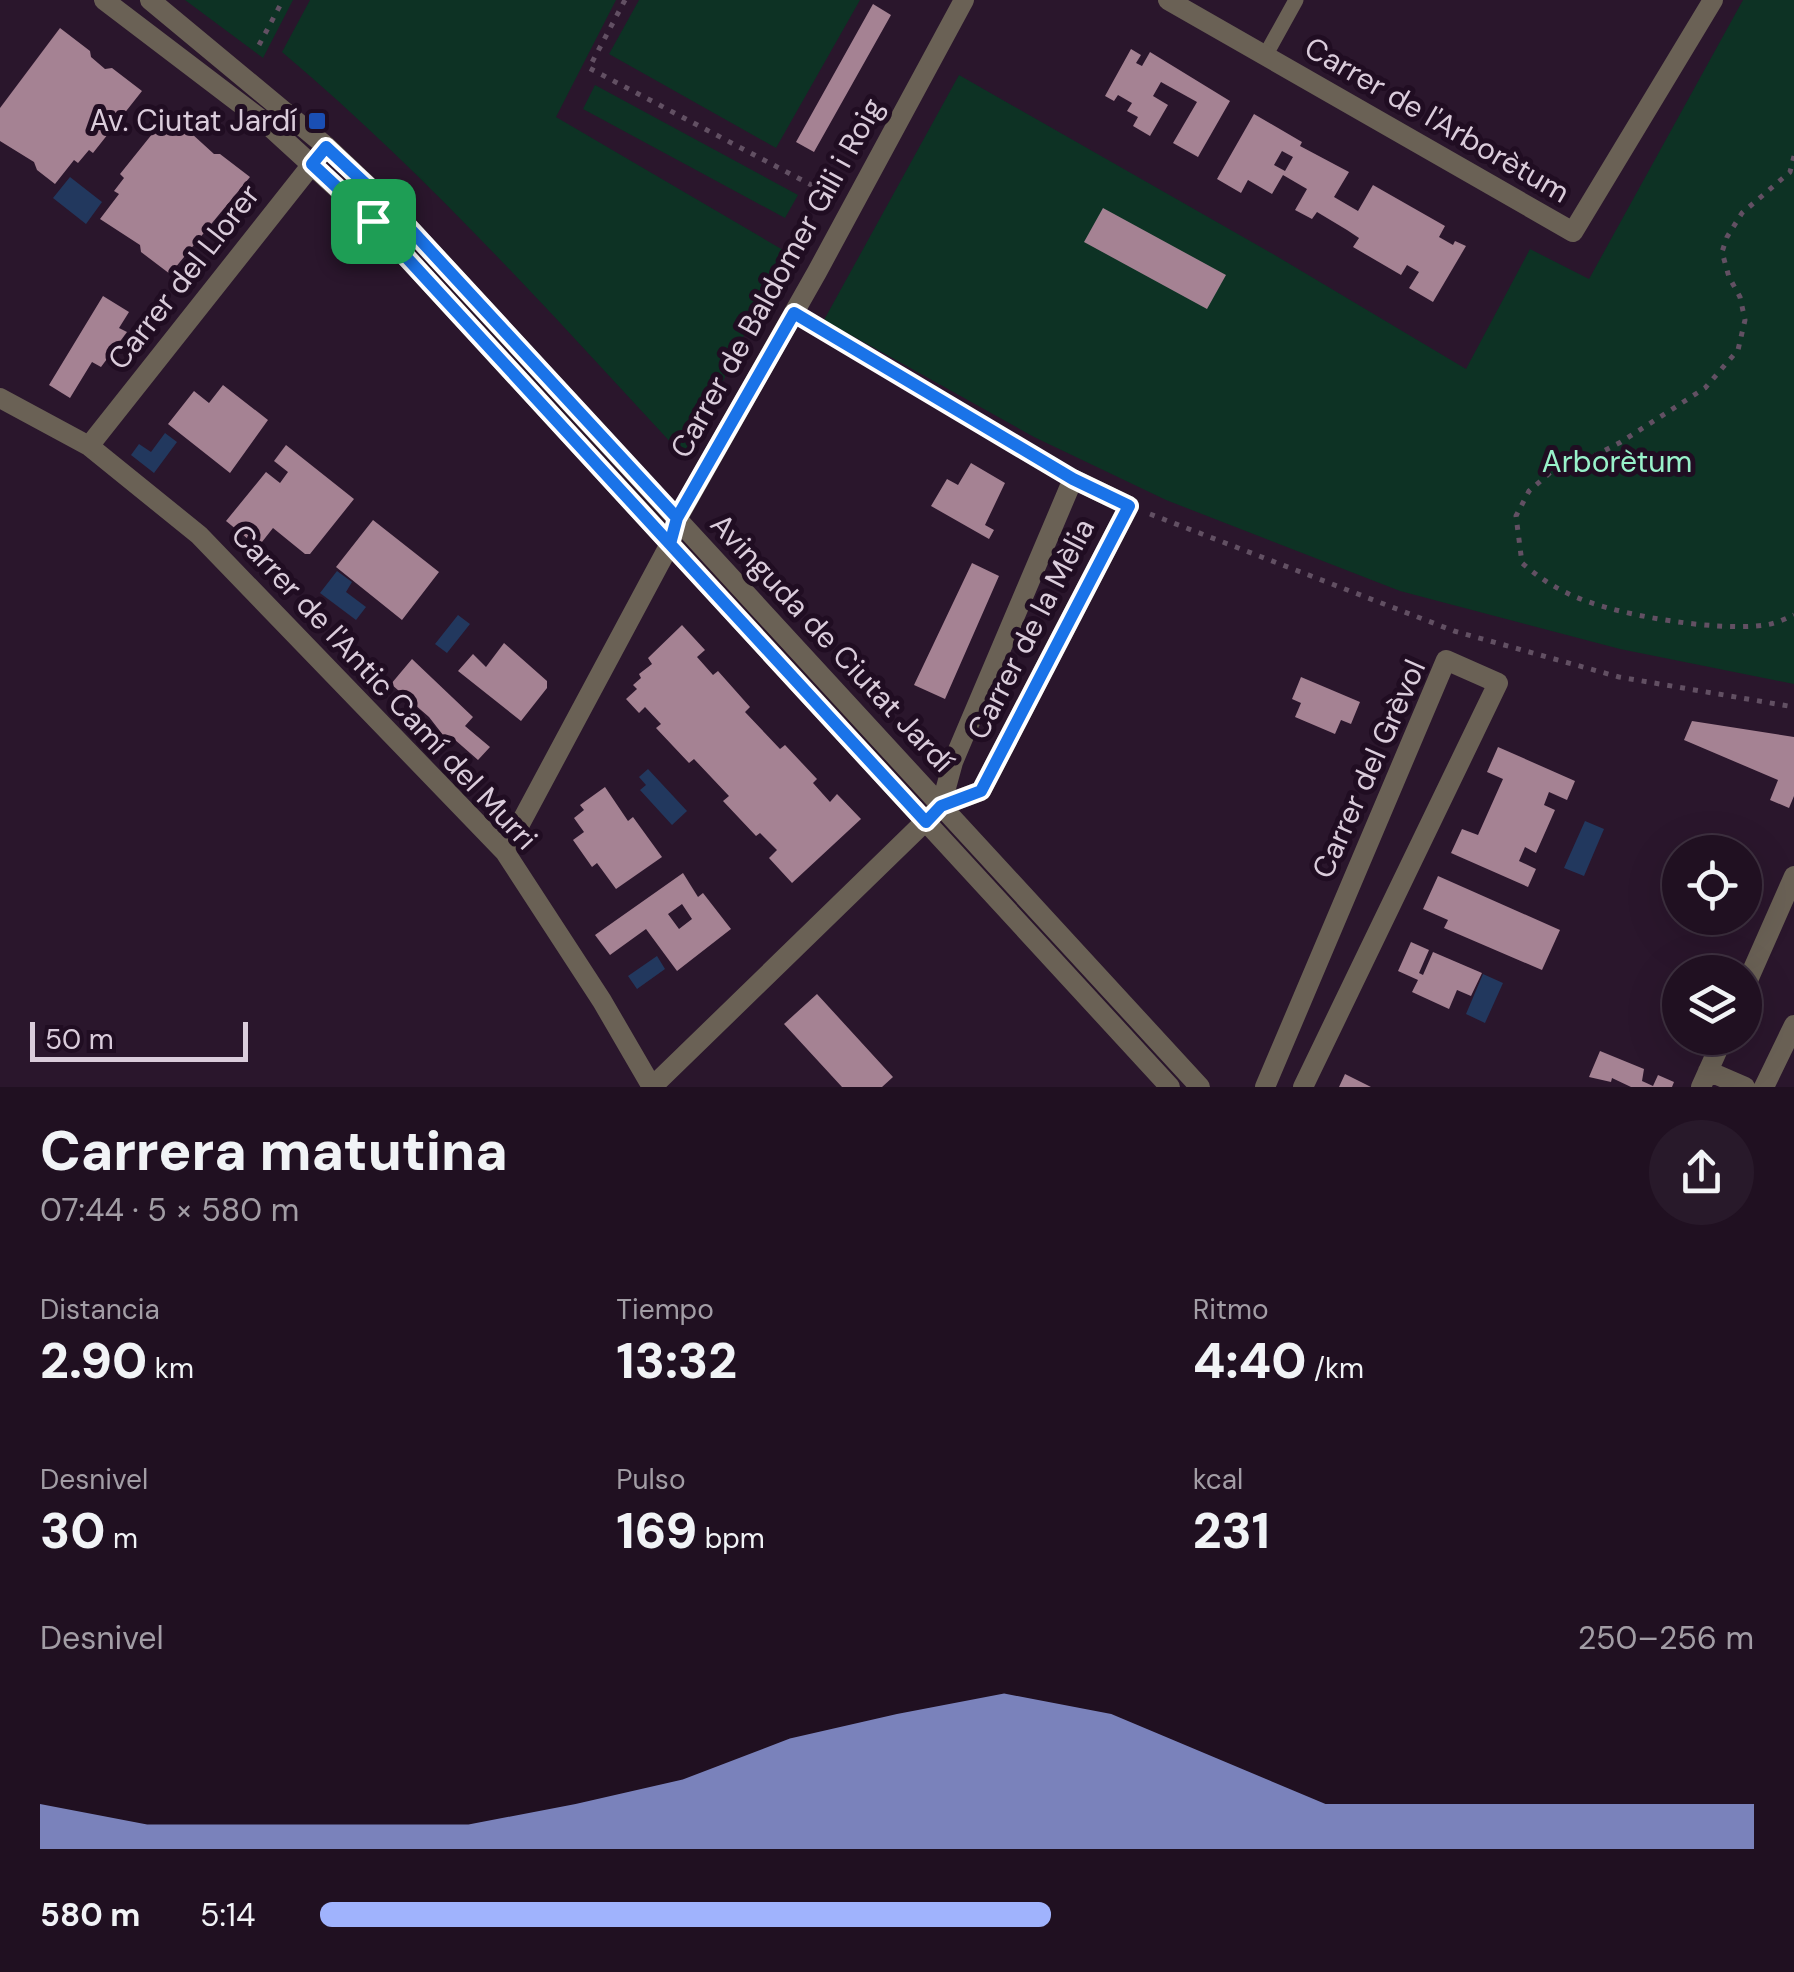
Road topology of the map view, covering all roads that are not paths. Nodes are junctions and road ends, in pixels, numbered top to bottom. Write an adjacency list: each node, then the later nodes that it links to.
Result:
1 (104, 0): 9 (street, Avinguda de Ciutat Jardí)
2 (150, 0): 8 (street, Avinguda de Ciutat Jardí)
3 (964, 0): 12 (street, Carrer de Baldomer Gili i Roig)
4 (1168, 0): 7 (street, Carrer de l'Arborètum)
5 (1296, 0): 7 (lane)
6 (1712, 0): 7 (street, Carrer de l'Arborètum)
7 (1265, 56)
8 (326, 147): 9 (street, Carrer del Llorer); 12 (street, Avinguda de Ciutat Jardí)
9 (312, 164): 11 (street, Carrer del Llorer); 13 (street, Avinguda de Ciutat Jardí)
10 (0, 398): 11 (street, Carrer de l'Antic Camí del Murri)
11 (90, 446): 16 (street, Carrer de l'Antic Camí del Murri)
12 (677, 518): 13 (street, Carrer de Baldomer Gili i Roig); 14 (street, Avinguda de Ciutat Jardí)
13 (670, 544): 15 (street, Avinguda de Ciutat Jardí); 16 (street, Carrer de Baldomer Gili i Roig)
14 (941, 806): 14 (street, Carrer de la Mèlia); 15 (street, Carrer de la Mèlia); 24 (street, Avinguda de Ciutat Jardí)
15 (926, 822): 22 (street, Carrer de la Mèlia); 23 (street, Avinguda de Ciutat Jardí)
16 (505, 852): 22 (street, Carrer de l'Antic Camí del Murri)
17 (1794, 876): 18 (street)
18 (1759, 955)
19 (1794, 1025): 28 (street)
20 (1716, 1055): 21 (street)
21 (1705, 1079): 27 (street)
22 (652, 1087)
23 (1170, 1087)
24 (1200, 1087)
25 (1265, 1087): 26 (street, Carrer del Grèvol)
26 (1302, 1087)
27 (1746, 1087)
28 (1764, 1087)

